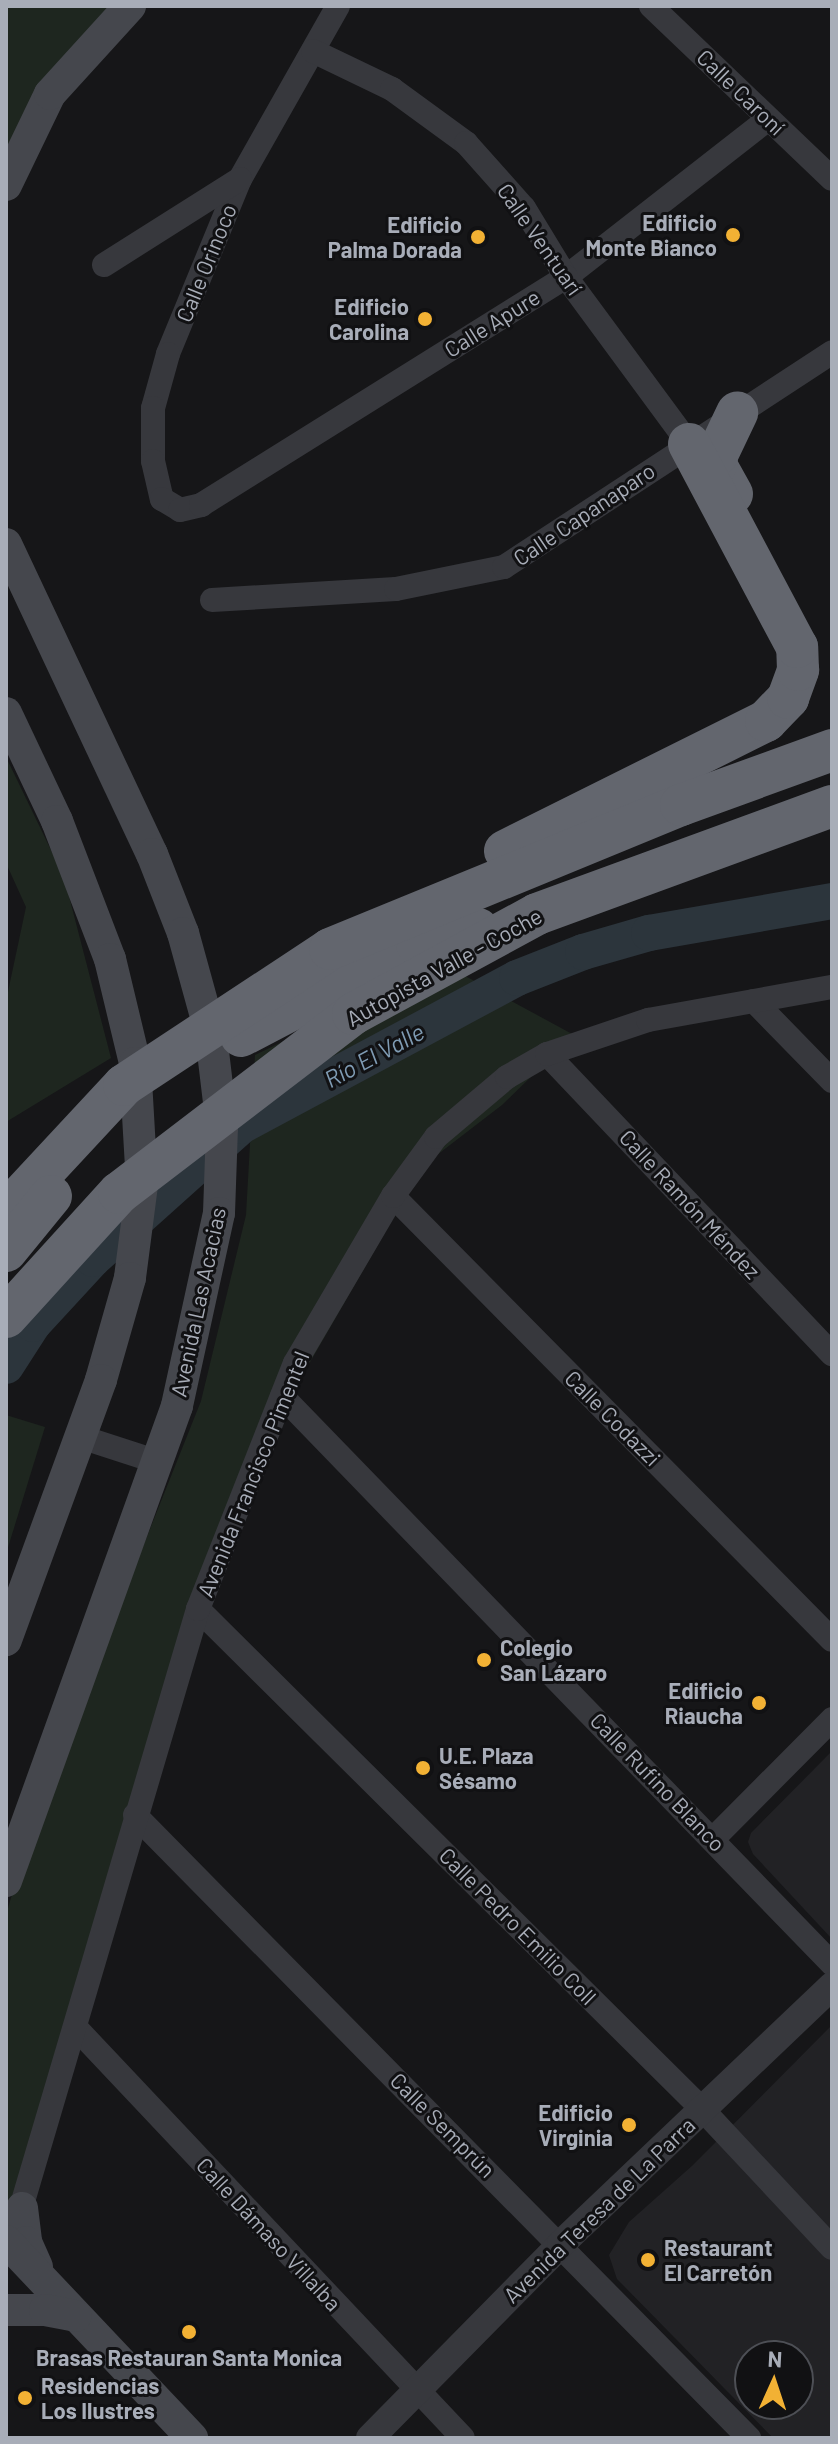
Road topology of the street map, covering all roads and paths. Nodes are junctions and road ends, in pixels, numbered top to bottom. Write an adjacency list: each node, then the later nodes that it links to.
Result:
1 (130, 6): 8 (main road)
2 (338, 6): 4 (street, Calle Orinoco)
3 (651, 6): 5 (street, Calle Caroní)
4 (313, 51): 6 (street, Calle Orinoco); 10 (street, Calle Ventuarí)
5 (768, 119): 7 (street, Calle Caroní); 10 (street, Calle Apure)
6 (240, 179): 9 (street); 14 (street, Calle Orinoco)
7 (832, 179)
8 (6, 185)
9 (104, 265)
10 (566, 277): 13 (street, Calle Ventuarí); 14 (street, Calle Apure)
11 (832, 352): 12 (street, Calle Capanaparo)
12 (737, 413): 13 (street, Calle Capanaparo); 17 (highway)
13 (689, 444): 16 (street, Calle Capanaparo); 22 (highway)
14 (201, 505)
15 (6, 544): 34 (main road, Avenida Las Acacias)
16 (212, 600)
17 (832, 652)
18 (6, 713): 33 (main road)
19 (832, 750): 22 (highway)
20 (832, 806): 21 (highway, Autopista Valle - Coche)
21 (537, 914): 29 (highway); 30 (highway, Autopista Valle - Coche)
22 (330, 949): 28 (highway)
23 (832, 987): 24 (street, Avenida Francisco Pimentel)
24 (754, 1001): 25 (street, Avenida Francisco Pimentel); 26 (street)
25 (547, 1054): 27 (street, Avenida Francisco Pimentel); 31 (street, Calle Ramón Méndez)
26 (832, 1081)
27 (393, 1196): 32 (street, Avenida Francisco Pimentel); 37 (street, Calle Codazzi)
28 (6, 1212)
29 (6, 1251)
30 (6, 1317)
31 (832, 1354)
32 (282, 1396): 35 (street, Avenida Francisco Pimentel); 40 (street, Calle Rufino Blanco)
33 (81, 1437): 34 (street); 36 (main road)
34 (158, 1462): 41 (main road, Avenida Las Acacias)
35 (198, 1609): 39 (street, Avenida Francisco Pimentel); 45 (street, Calle Pedro Emilio Coll)
36 (6, 1640)
37 (832, 1640)
38 (832, 1719): 40 (street)
39 (135, 1815): 44 (street, Avenida Francisco Pimentel); 47 (street, Calle Semprún)
40 (713, 1839): 42 (street, Calle Rufino Blanco)
41 (6, 1881)
42 (832, 1964)
43 (832, 1986): 45 (street, Avenida Teresa de La Parra)
44 (77, 2029): 46 (street, Avenida Francisco Pimentel); 53 (street, Calle Dámaso Villalba)
45 (702, 2109): 47 (street, Avenida Teresa de La Parra); 49 (street, Calle Pedro Emilio Coll)
46 (18, 2199): 48 (street, Avenida Francisco Pimentel); 50 (main road)
47 (561, 2244): 53 (street, Avenida Teresa de La Parra); 57 (street, Calle Semprún)
48 (7, 2247): 50 (main road)
49 (832, 2248)
50 (45, 2284): 52 (main road)
51 (6, 2310): 52 (main road)
52 (75, 2316): 54 (main road)
53 (417, 2392): 55 (street, Avenida Teresa de La Parra); 56 (street, Calle Dámaso Villalba)
54 (192, 2438)
55 (370, 2438)
56 (463, 2438)
57 (749, 2438)

